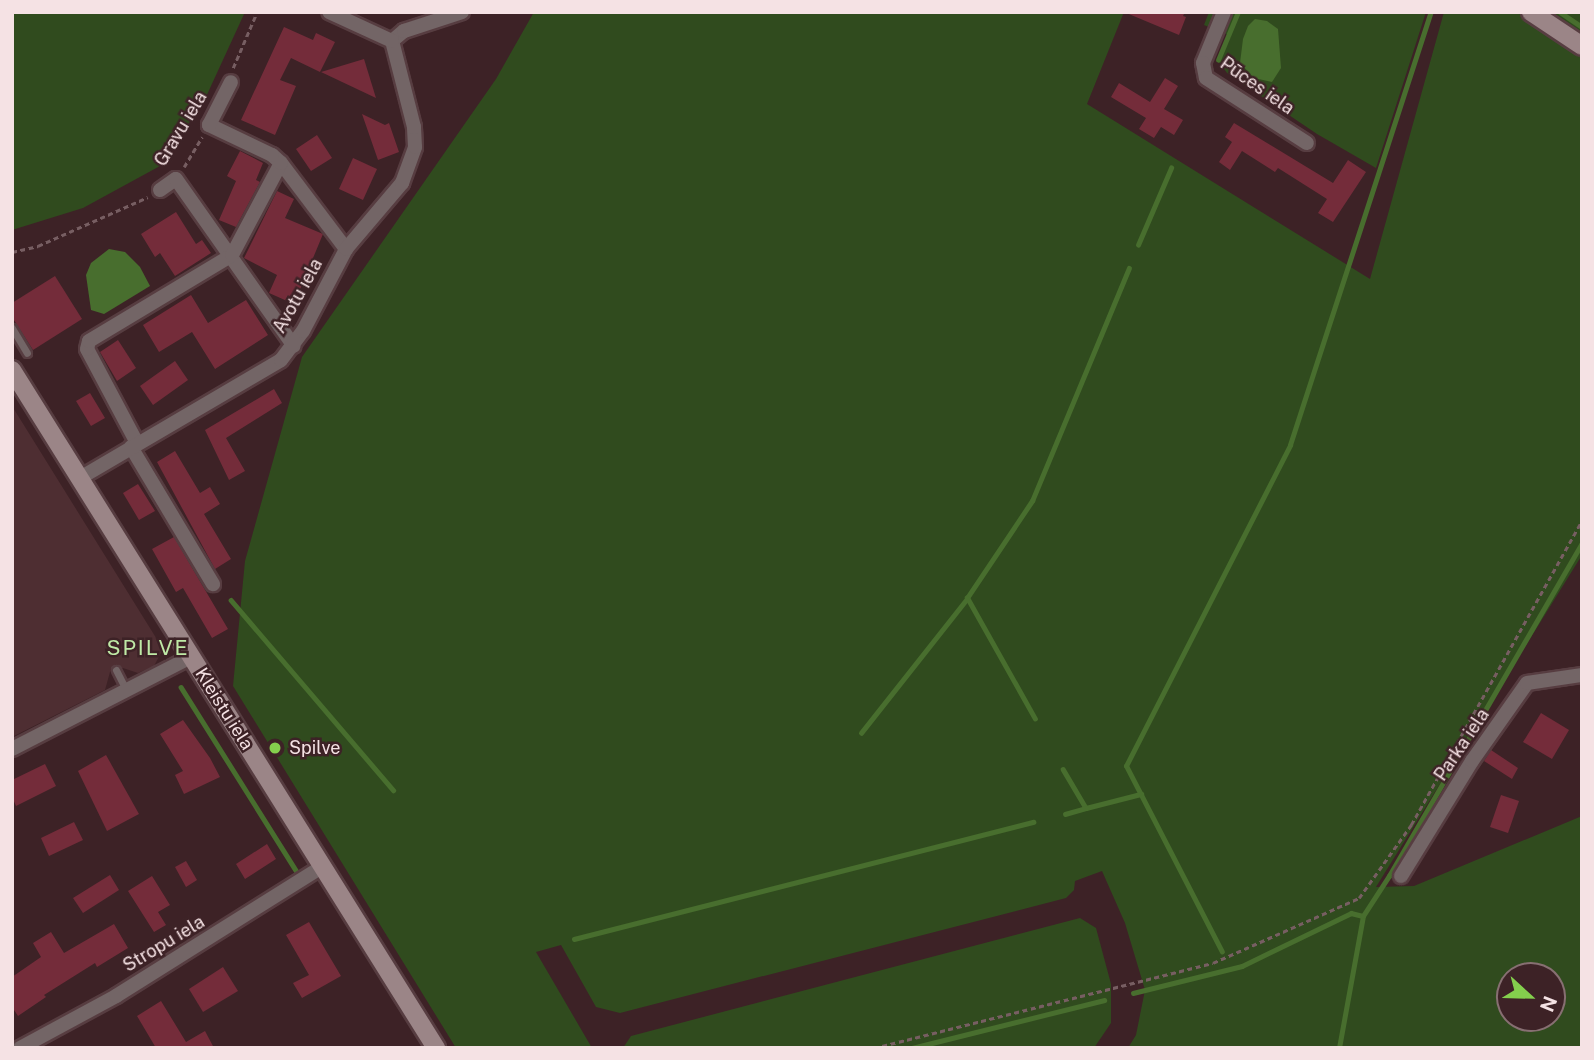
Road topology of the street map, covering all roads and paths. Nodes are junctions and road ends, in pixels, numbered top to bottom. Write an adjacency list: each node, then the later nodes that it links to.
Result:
1 (257, 12): 8 (path, Gravu iela)
2 (328, 12): 6 (street)
3 (462, 12): 6 (street)
4 (1224, 12): 10 (street, Pūces iela)
5 (1531, 12): 7 (street)
6 (391, 41): 14 (street, Avotu iela)
7 (1582, 46)
8 (231, 82): 9 (street, Gravu iela)
9 (209, 125): 11 (street); 12 (path, Gravu iela)
10 (1307, 143)
11 (281, 163): 14 (street); 16 (street)
12 (176, 179): 13 (street, Gravu iela); 16 (street)
13 (160, 190): 15 (path, Gravu iela)
14 (346, 249): 18 (street, Avotu iela)
15 (12, 252)
16 (232, 255): 18 (street); 21 (street)
17 (12, 328): 19 (lane)
18 (294, 346): 21 (street, Avotu iela)
19 (27, 353)
20 (12, 370): 22 (street, Kleistu iela)
21 (134, 445): 22 (street, Avotu iela); 24 (street)
22 (80, 478): 25 (street, Kleistu iela)
23 (1582, 520): 34 (path)
24 (213, 583)
25 (191, 657): 28 (street); 30 (street, Kleistu iela)
26 (116, 670): 28 (lane)
27 (1582, 675): 31 (street, Parka iela)
28 (127, 691): 29 (street)
29 (12, 749)
30 (323, 866): 32 (street, Stropu iela); 33 (street, Kleistu iela)
31 (1401, 876)
32 (20, 1048)
33 (436, 1048)
34 (874, 1048)

